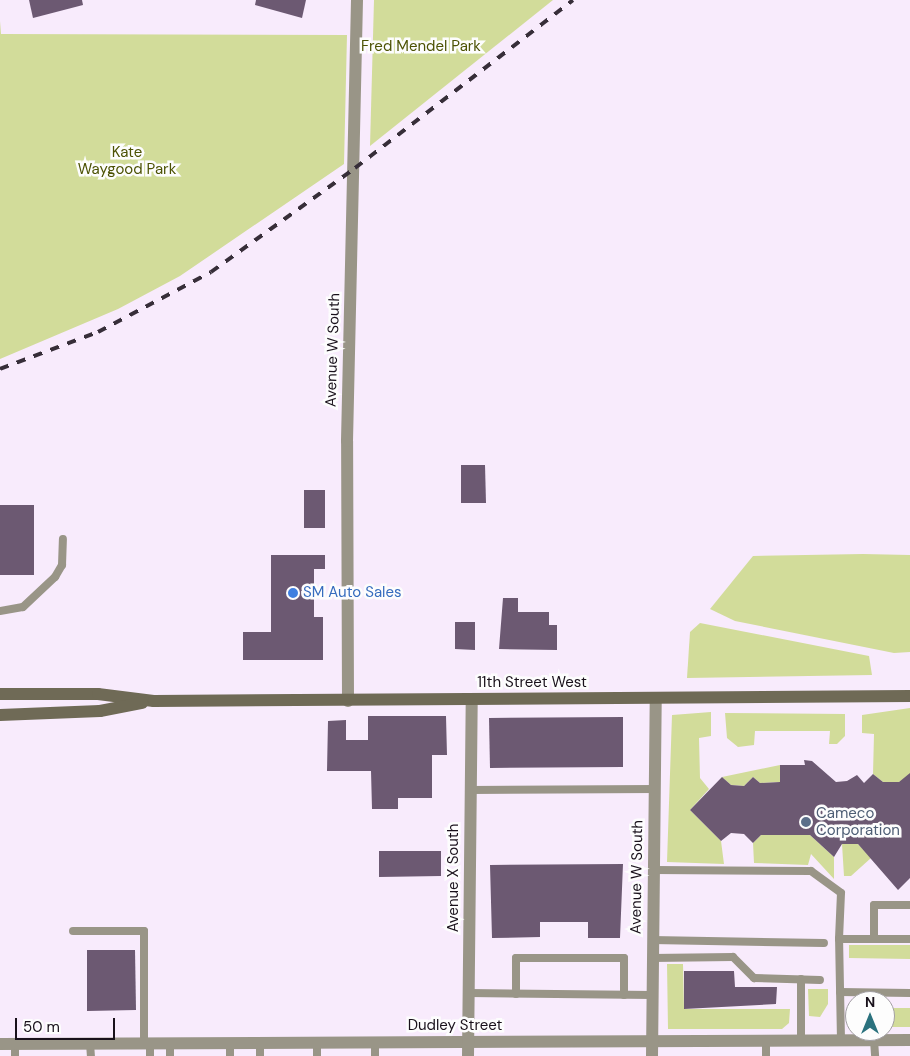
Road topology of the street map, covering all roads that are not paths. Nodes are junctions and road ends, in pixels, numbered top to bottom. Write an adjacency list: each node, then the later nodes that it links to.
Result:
1 (357, 0): 9 (street, Avenue W South)
2 (63, 540): 3 (lane)
3 (0, 611)
4 (0, 694): 8 (main road, 11th Street West)
5 (910, 696): 6 (main road, 11th Street West)
6 (656, 698): 7 (main road, 11th Street West); 11 (street, Avenue W South)
7 (472, 700): 9 (main road, 11th Street West); 12 (street, Avenue X South)
8 (154, 701): 9 (main road, 11th Street West); 10 (main road, 11th Street West)
9 (348, 701)
10 (0, 715)
11 (656, 789): 12 (lane); 13 (street, Avenue W South)
12 (470, 790): 25 (street, Avenue X South)
13 (654, 870): 16 (lane); 19 (street, Avenue W South)
14 (910, 904): 17 (lane)
15 (73, 931): 44 (lane)
16 (839, 939): 17 (lane); 24 (lane)
17 (874, 939): 18 (lane)
18 (910, 939)
19 (652, 940): 20 (lane); 21 (street, Avenue W South)
20 (824, 943)
21 (652, 958): 22 (lane); 29 (street, Avenue W South)
22 (801, 980): 23 (lane); 31 (lane)
23 (820, 980)
24 (840, 992): 26 (lane); 32 (lane)
25 (469, 993): 27 (lane); 41 (street, Avenue X South)
26 (910, 993)
27 (516, 994): 28 (lane); 28 (lane)
28 (624, 995): 29 (lane)
29 (652, 995): 36 (street, Avenue W South)
30 (766, 1040): 31 (street, Dudley Street); 36 (street, Dudley Street); 54 (lane)
31 (801, 1040): 32 (street, Dudley Street)
32 (841, 1040): 33 (street, Dudley Street)
33 (845, 1040)
34 (895, 1040): 35 (street, Dudley Street)
35 (910, 1040)
36 (652, 1041): 41 (street, Dudley Street); 53 (street, Avenue W South)
37 (874, 1041): 55 (lane)
38 (260, 1042): 39 (street, Dudley Street); 42 (street, Dudley Street); 49 (lane)
39 (316, 1042): 40 (street, Dudley Street); 50 (lane)
40 (374, 1042): 41 (street, Dudley Street); 51 (lane)
41 (468, 1042): 52 (street, Avenue X South)
42 (230, 1043): 47 (street, Dudley Street); 48 (lane)
43 (0, 1044): 45 (street, Dudley Street)
44 (148, 1047): 46 (street, Dudley Street); 47 (street, Dudley Street)
45 (15, 1050): 46 (street, Dudley Street)
46 (90, 1050)
47 (170, 1050)
48 (230, 1056)
49 (260, 1056)
50 (317, 1056)
51 (375, 1056)
52 (468, 1056)
53 (652, 1056)
54 (766, 1056)
55 (875, 1056)

